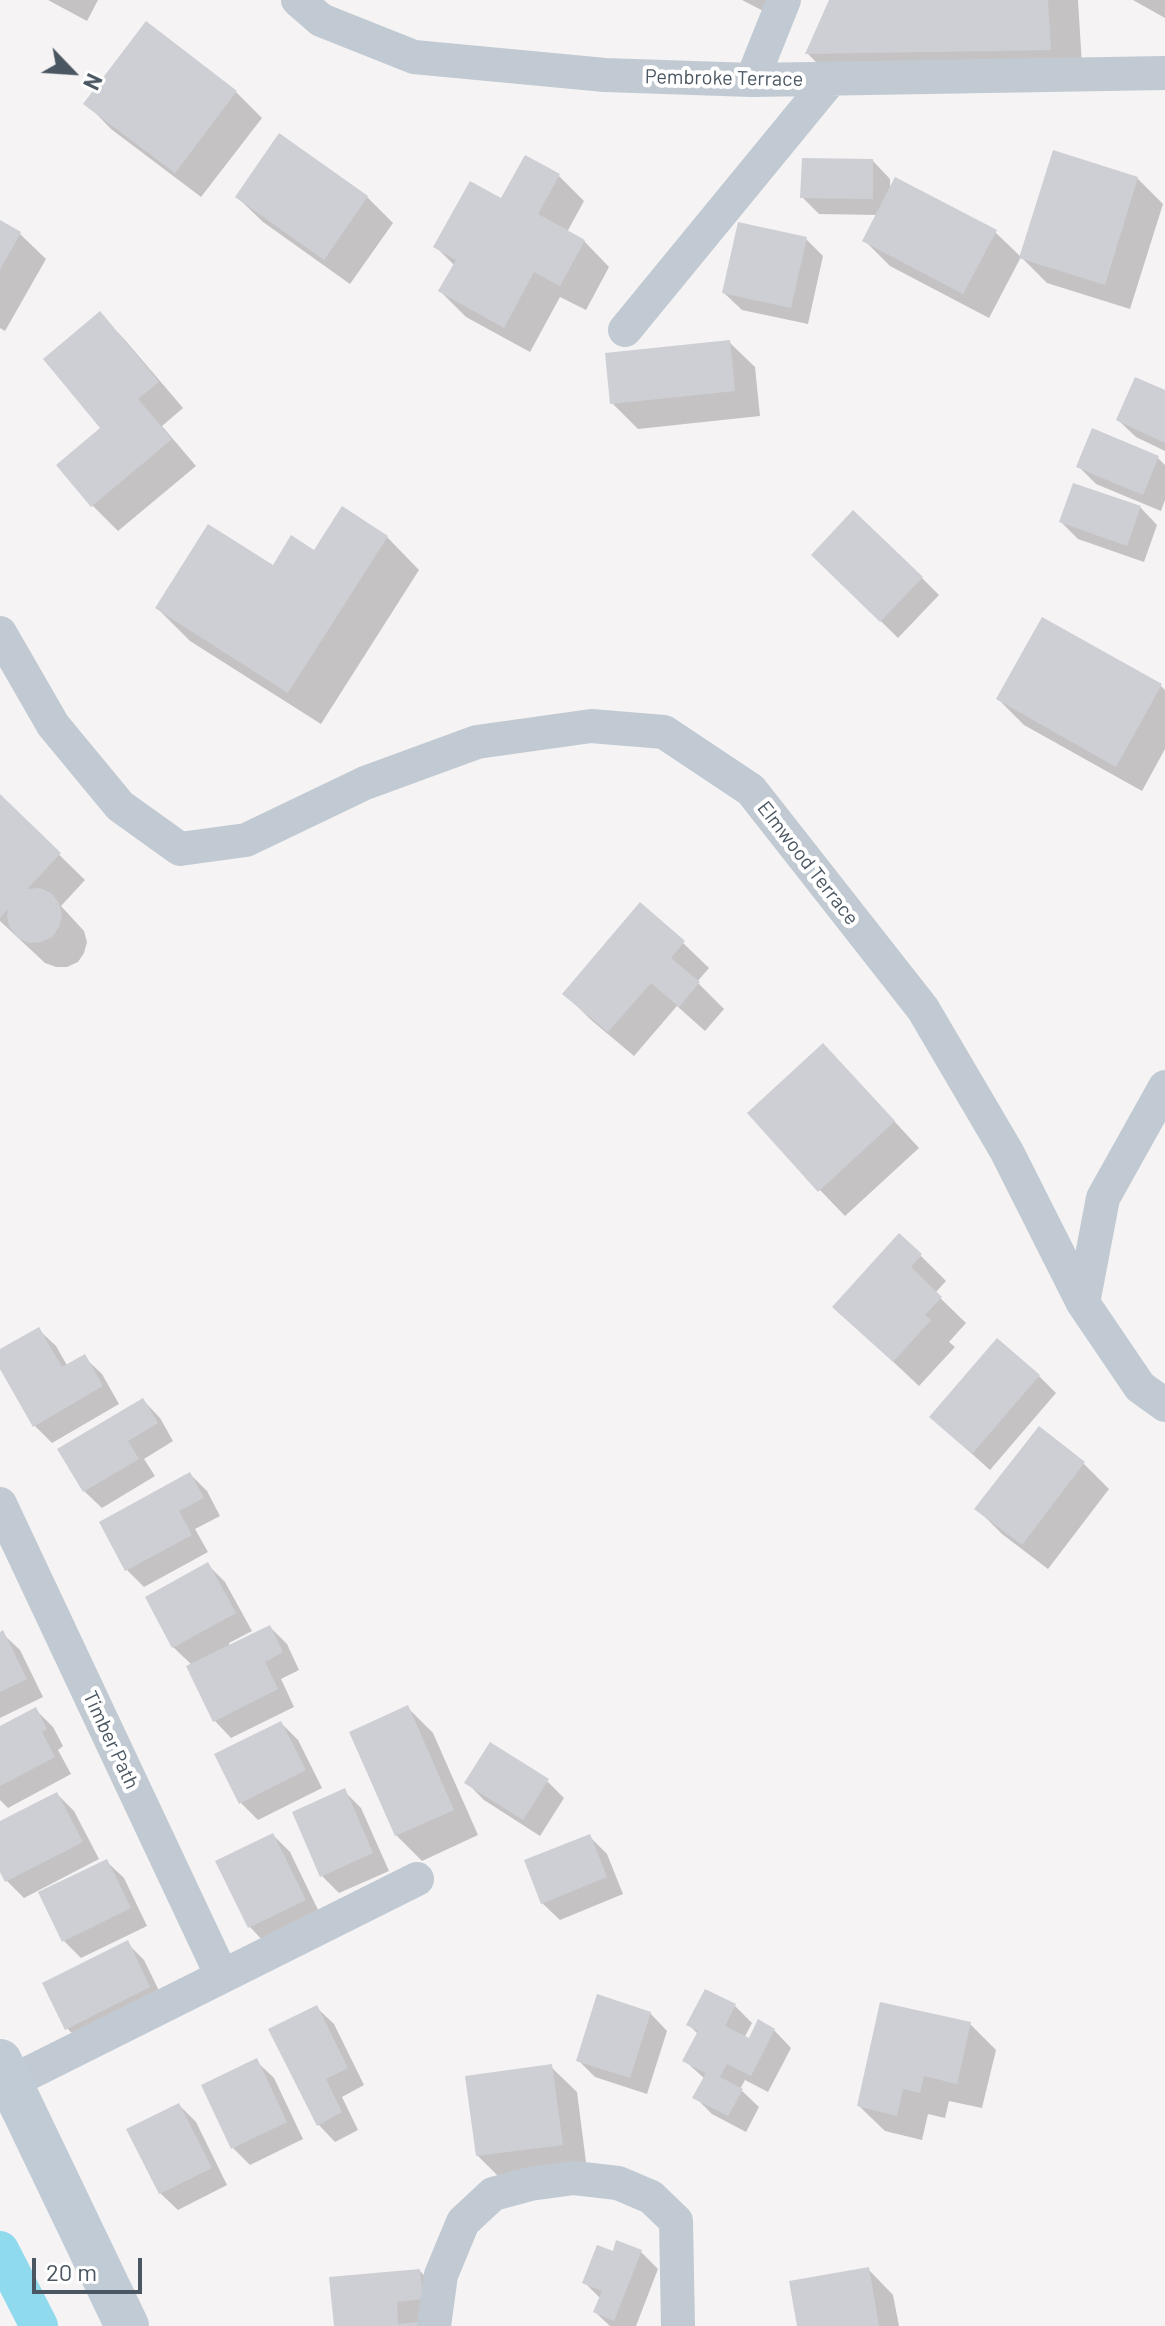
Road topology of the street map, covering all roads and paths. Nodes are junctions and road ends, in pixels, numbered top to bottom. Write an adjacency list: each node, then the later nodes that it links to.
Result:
1 (298, 0): 4 (street, Pembroke Terrace)
2 (784, 0): 4 (street)
3 (1165, 73): 5 (street, Pembroke Terrace)
4 (752, 80): 5 (street, Pembroke Terrace)
5 (830, 80): 6 (street)
6 (625, 330)
7 (0, 633): 9 (street, Elmwood Terrace)
8 (1165, 1087): 9 (street)
9 (1083, 1303): 10 (street, Elmwood Terrace)
10 (1165, 1405)
11 (0, 1504): 13 (street, Timber Path)
12 (417, 1879): 13 (street)
13 (222, 1976): 14 (street)
14 (5, 2072): 15 (street)
15 (127, 2326)
16 (434, 2326): 17 (street)
17 (678, 2326)

